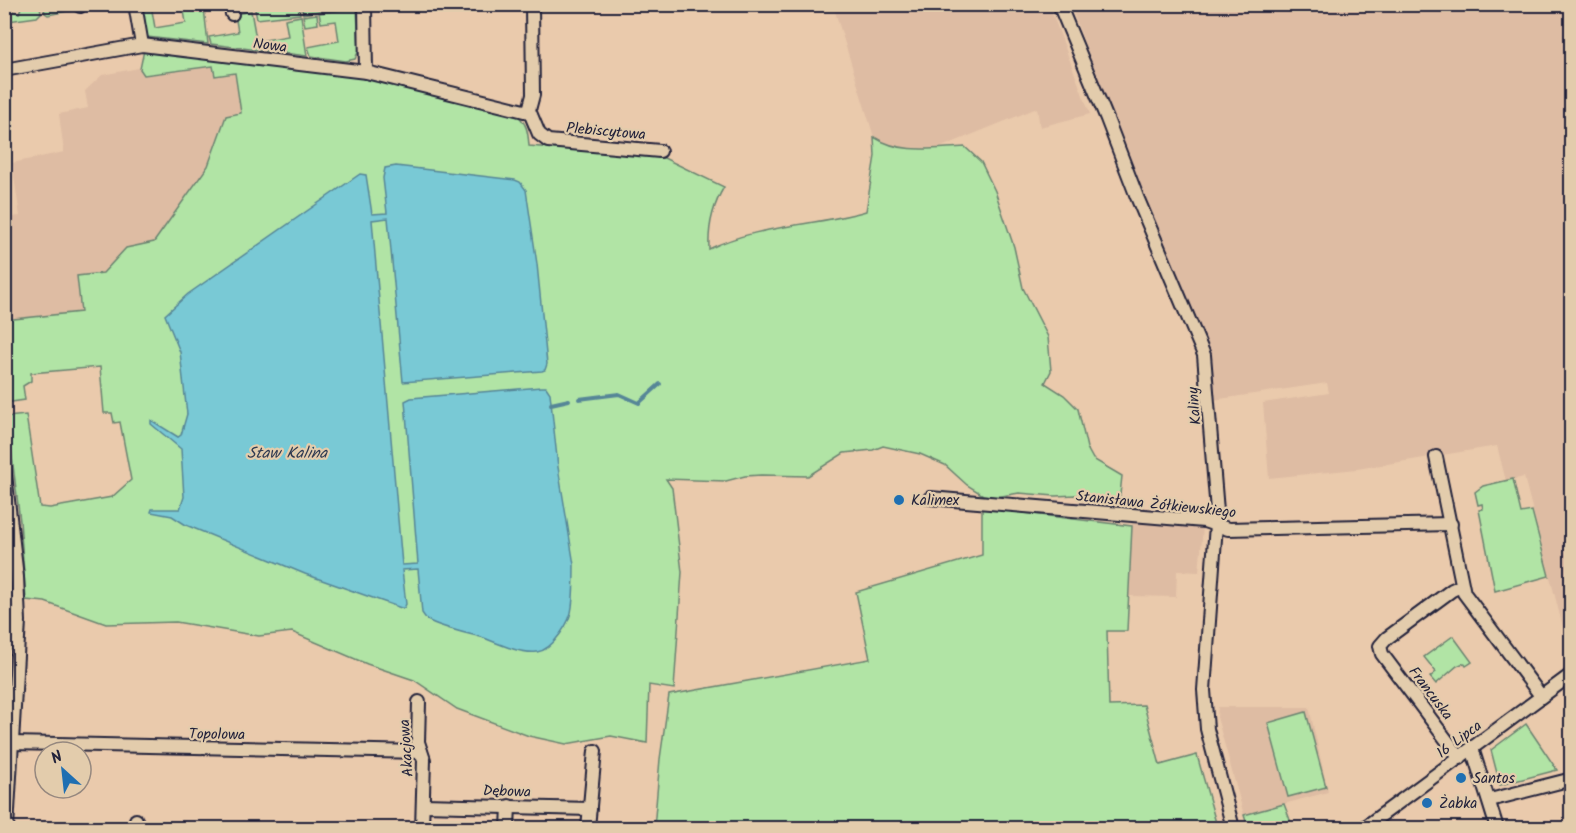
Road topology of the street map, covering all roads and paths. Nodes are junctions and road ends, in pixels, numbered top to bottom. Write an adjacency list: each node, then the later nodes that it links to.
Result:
1 (135, 4): 5 (street)
2 (364, 4): 7 (street)
3 (532, 4): 8 (street)
4 (1059, 4): 14 (street, Kaliny)
5 (142, 45): 6 (street, Nowa); 7 (street, Nowa)
6 (4, 70)
7 (366, 72): 8 (street, Nowa)
8 (529, 110): 9 (street, Plebiscytowa)
9 (660, 152)
10 (1436, 457): 13 (street)
11 (4, 466): 19 (street)
12 (930, 498): 14 (street, Stanisława Żółkiewskiego)
13 (1451, 524): 14 (street, Stanisława Żółkiewskiego); 15 (street)
14 (1217, 525): 33 (street, Kaliny)
15 (1461, 586): 17 (street); 23 (street, Francuska)
16 (1572, 674): 17 (street, 16 Lipca)
17 (1541, 696): 20 (street, 16 Lipca)
18 (419, 702): 22 (street, Akacjowa)
19 (12, 743): 22 (street, Topolowa); 29 (street)
20 (1472, 748): 23 (street, 16 Lipca); 25 (street)
21 (595, 751): 28 (street)
22 (421, 752): 26 (street, Akacjowa)
23 (1460, 758): 34 (street, 16 Lipca)
24 (1572, 779): 25 (street)
25 (1490, 800): 35 (street)
26 (423, 804): 27 (street, Dębowa); 30 (street, Akacjowa)
27 (509, 806): 28 (street, Dębowa); 31 (street)
28 (590, 809): 32 (street)
29 (7, 828)
30 (422, 828)
31 (508, 828)
32 (588, 828)
33 (1233, 828)
34 (1364, 828)
35 (1497, 828)

